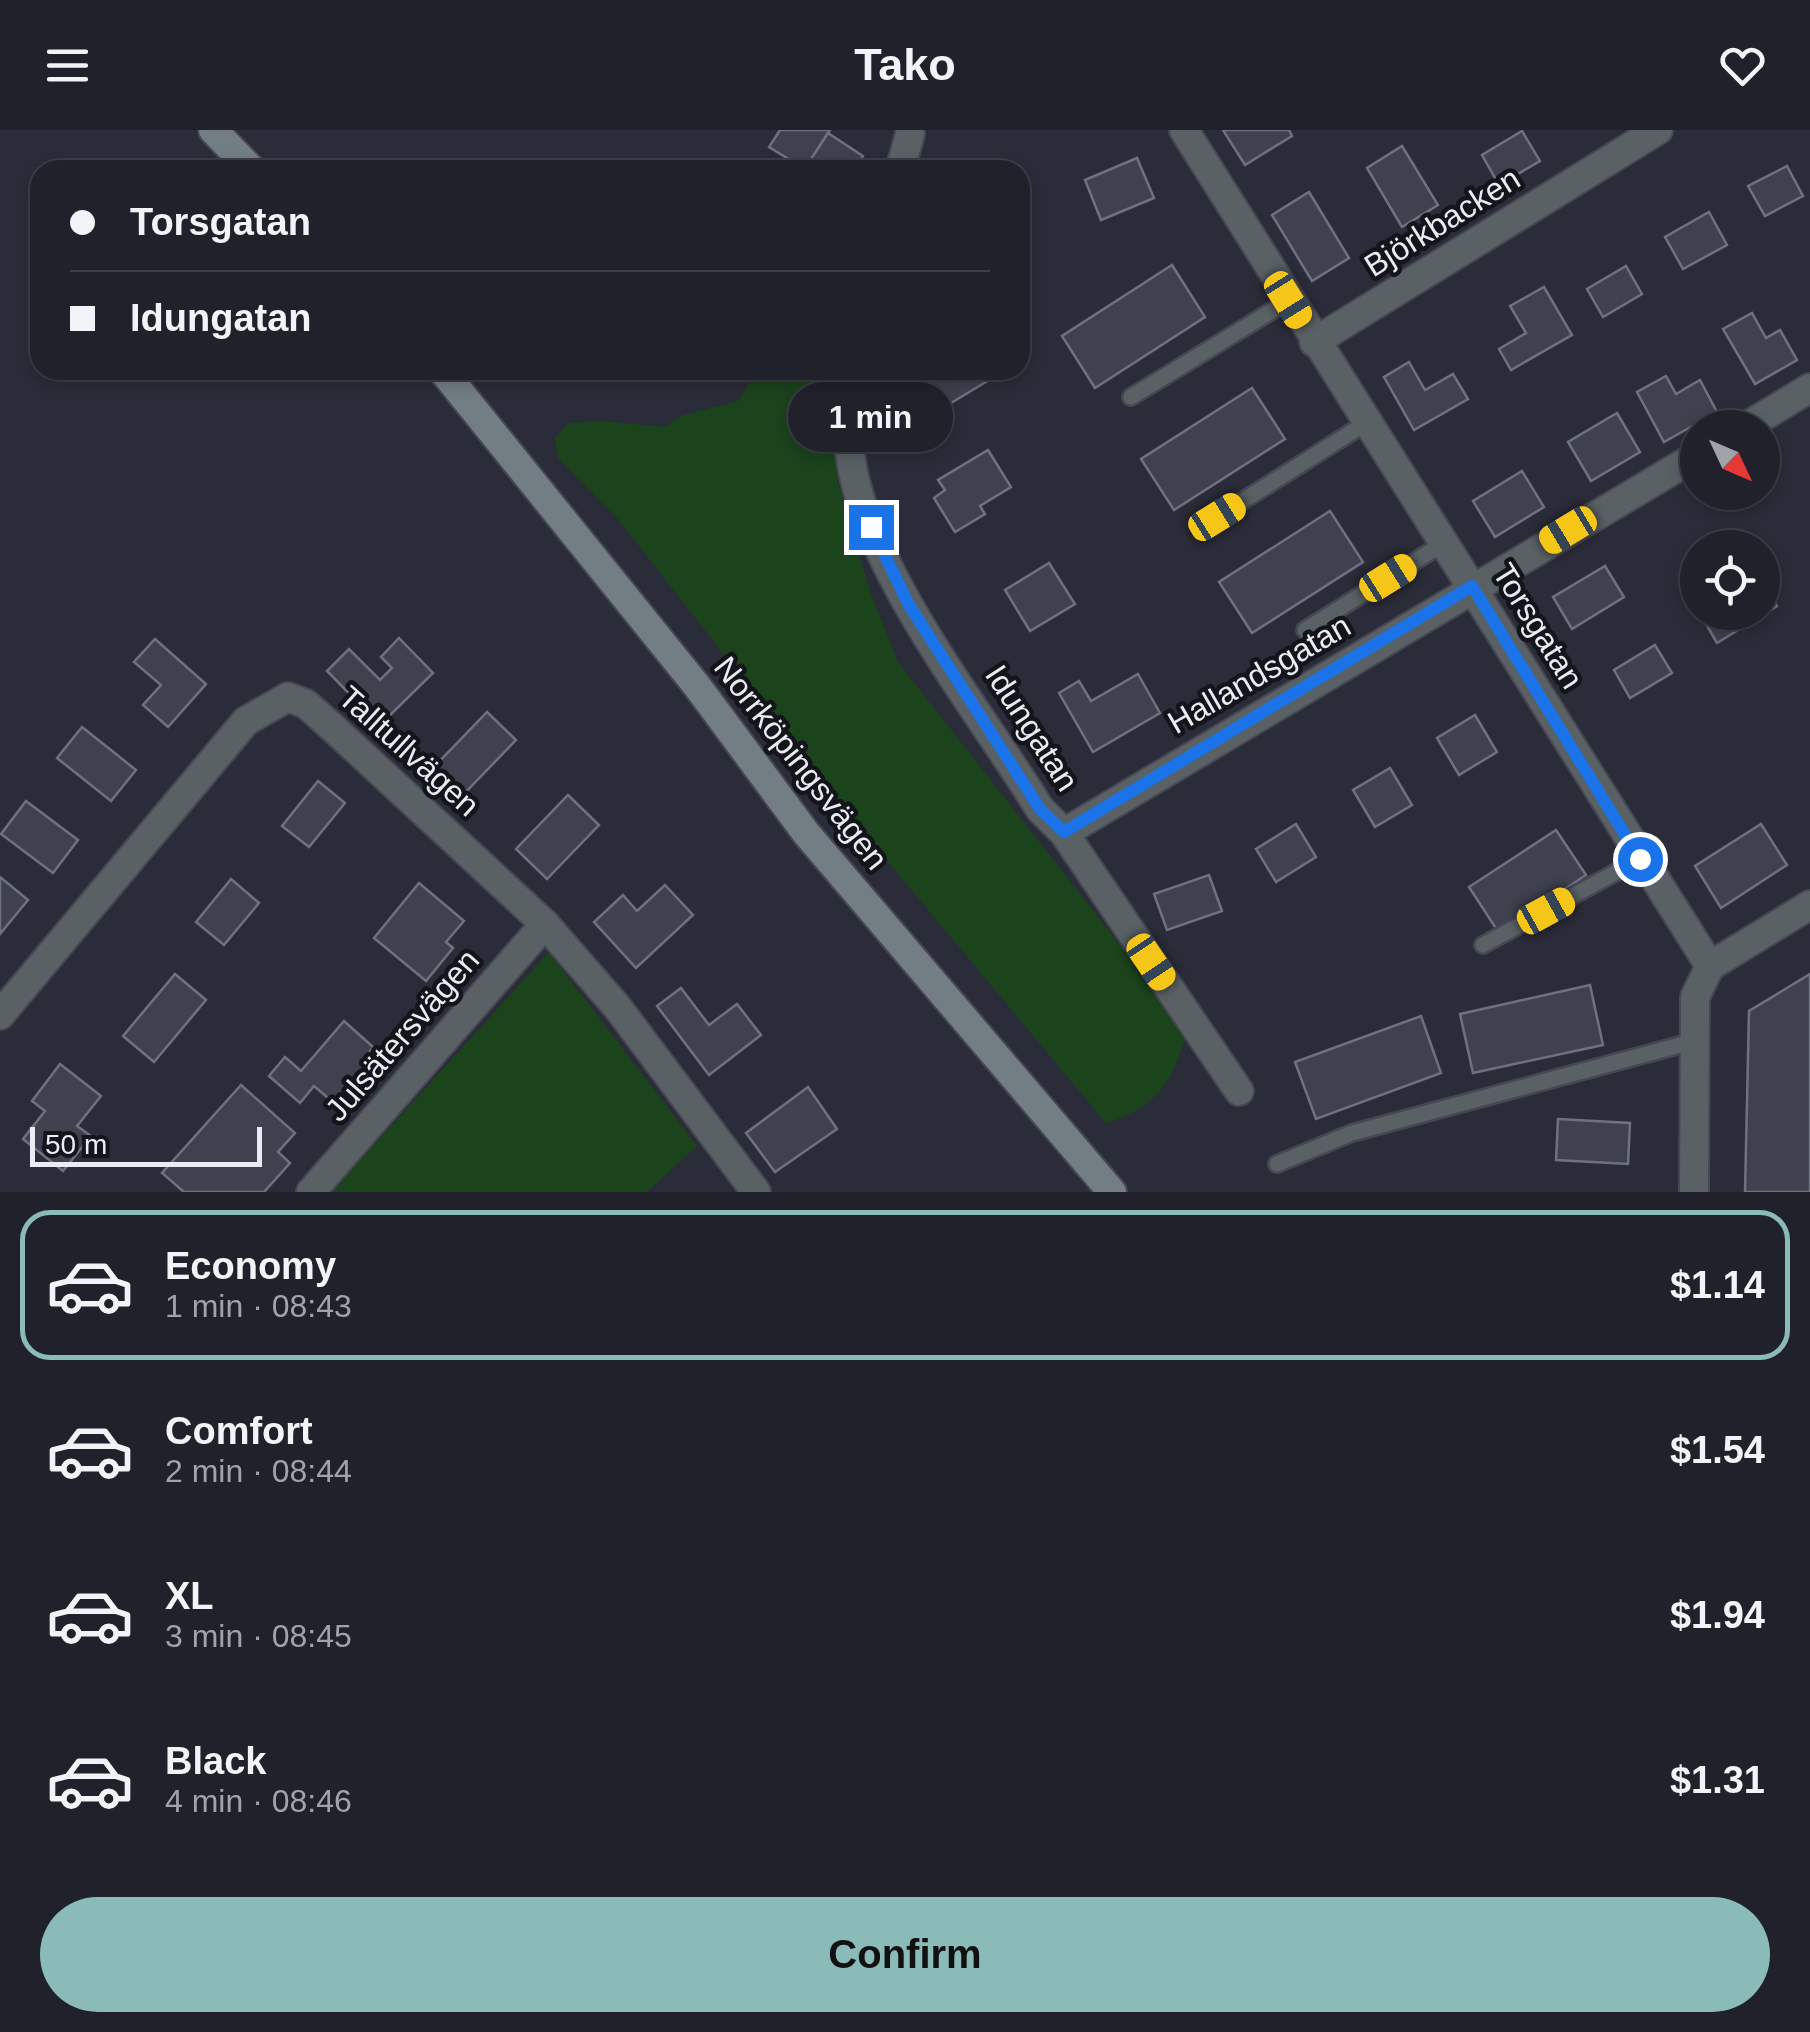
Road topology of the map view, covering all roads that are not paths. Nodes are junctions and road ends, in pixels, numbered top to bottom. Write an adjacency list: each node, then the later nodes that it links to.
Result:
1 (213, 130): 5 (main road)
2 (1184, 130): 7 (street, Torsgatan)
3 (1658, 130): 8 (street, Björkbacken)
4 (915, 131): 6 (street)
5 (242, 160)
6 (904, 160)
7 (1288, 300): 8 (street, Torsgatan); 12 (lane)
8 (1314, 342): 14 (street, Torsgatan)
9 (450, 380): 32 (main road, Norrköpingsvägen)
10 (853, 380): 20 (street, Idungatan)
11 (1810, 388): 13 (street)
12 (1131, 397)
13 (1774, 410)
14 (1366, 423): 16 (lane); 17 (street, Torsgatan)
15 (1680, 465): 18 (street, Hallandsgatan)
16 (1217, 517)
17 (1444, 543): 18 (street, Torsgatan); 19 (lane)
18 (1472, 586): 20 (street, Hallandsgatan); 21 (street, Torsgatan)
19 (1305, 630)
20 (1064, 832): 28 (street, Idungatan)
21 (1640, 859): 24 (lane); 25 (street, Torsgatan)
22 (1810, 905): 25 (street)
23 (545, 924): 26 (street, Talltullvägen); 30 (street, Julsätersvägen); 31 (street, Talltullvägen)
24 (1483, 946)
25 (1710, 966): 27 (street)
26 (0, 1015)
27 (1695, 1041): 29 (lane); 33 (street)
28 (1238, 1091)
29 (1277, 1164)
30 (311, 1192)
31 (756, 1192)
32 (1112, 1192)
33 (1694, 1192)

